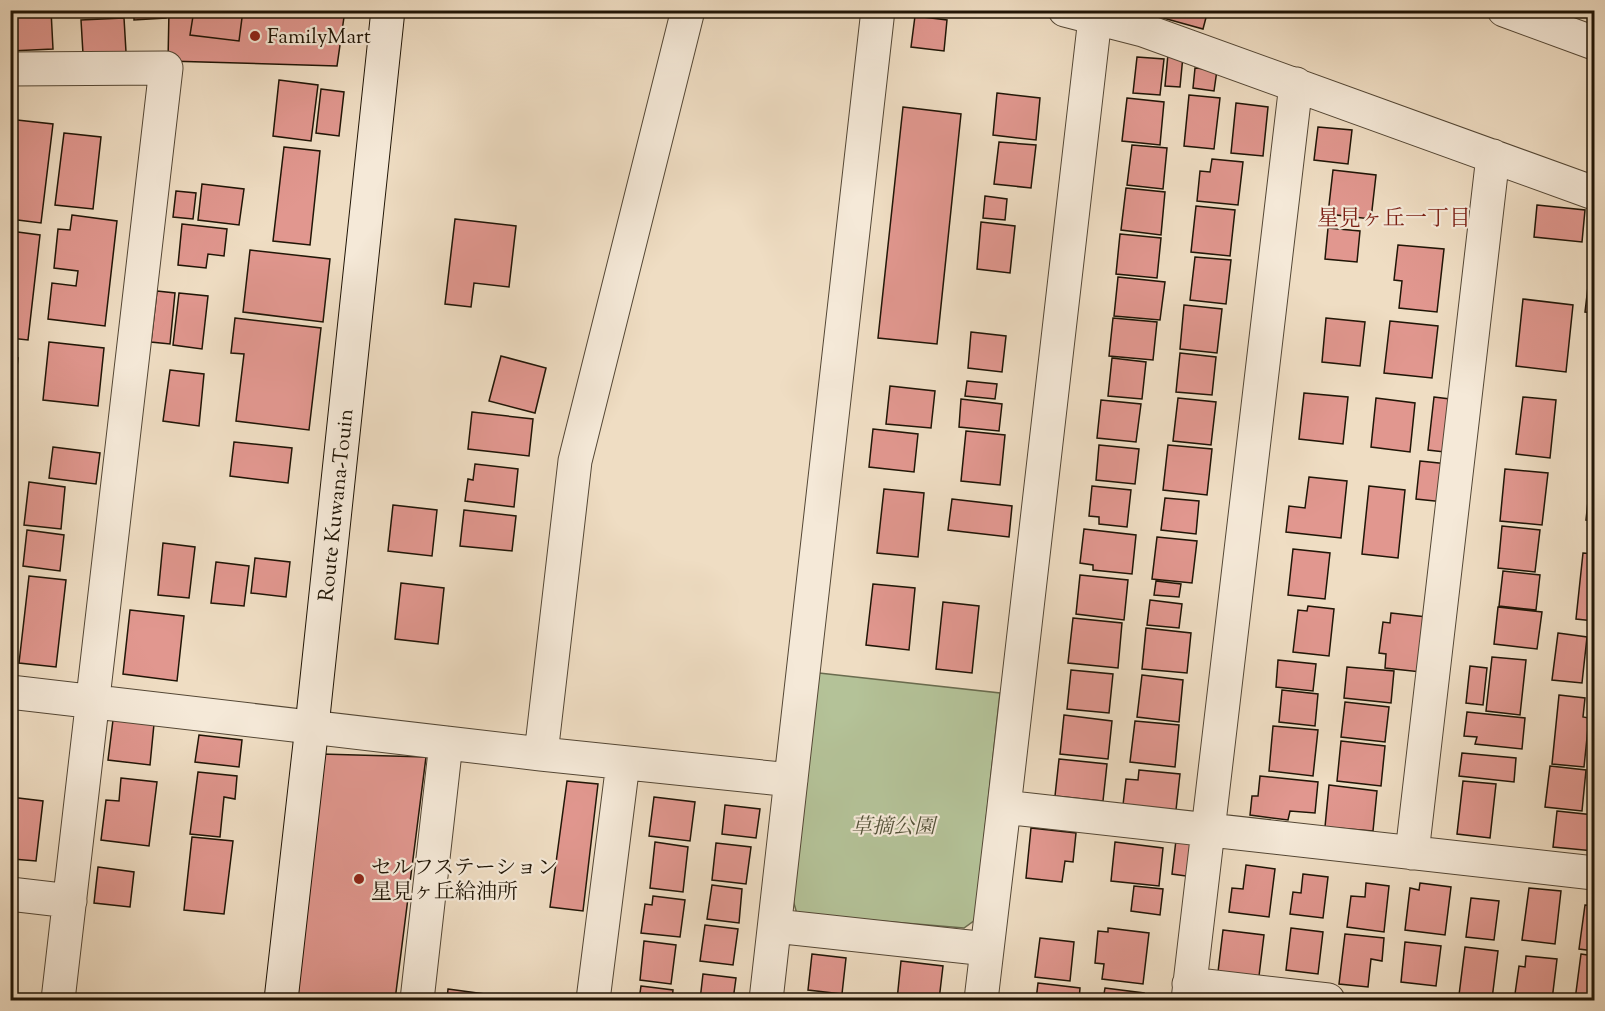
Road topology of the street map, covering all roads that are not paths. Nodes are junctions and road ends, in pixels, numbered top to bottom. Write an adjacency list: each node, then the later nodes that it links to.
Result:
1 (388, 10): 13 (street, Route Kuwana-Touin)
2 (688, 10): 15 (street)
3 (878, 10): 17 (street)
4 (1503, 10): 6 (street)
5 (1080, 14): 8 (street); 18 (street)
6 (1594, 43)
7 (10, 69): 12 (street)
8 (1296, 84): 9 (street); 19 (street)
9 (1493, 156): 10 (street); 20 (street)
10 (1594, 193)
11 (10, 692): 12 (street)
12 (91, 701): 13 (street); 23 (street)
13 (312, 726): 14 (street); 28 (street, Route Kuwana-Touin)
14 (446, 743): 15 (street); 29 (street)
15 (541, 754): 16 (street)
16 (623, 763): 17 (street); 30 (street)
17 (791, 780): 24 (street)
18 (1004, 807): 19 (street); 25 (street)
19 (1208, 829): 20 (street); 26 (street)
20 (1412, 853): 21 (street)
21 (1594, 873)
22 (10, 894): 23 (street)
23 (70, 901): 27 (street)
24 (775, 926): 25 (street); 31 (street)
25 (987, 949): 32 (street)
26 (1189, 992): 33 (street)
27 (58, 1000)
28 (281, 1000)
29 (417, 1000)
30 (593, 1000)
31 (766, 1000)
32 (981, 1000)
33 (1328, 1000)

